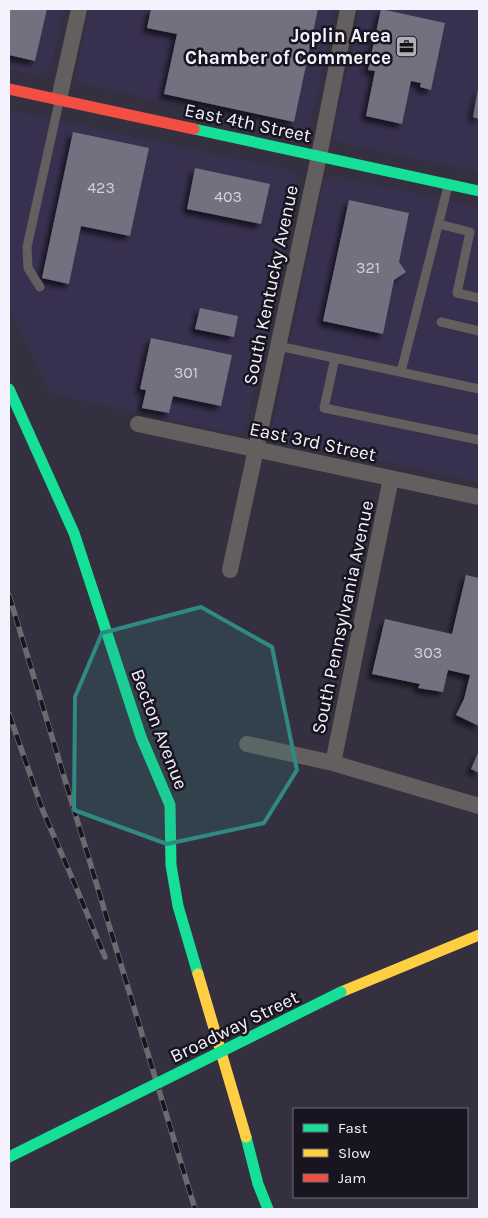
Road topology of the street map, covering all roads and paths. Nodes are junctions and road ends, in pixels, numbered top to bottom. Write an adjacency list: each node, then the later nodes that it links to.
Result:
1 (79, 9): 4 (street)
2 (348, 9): 5 (street, South Kentucky Avenue)
3 (9, 89): 4 (street, East 4th Street)
4 (60, 99): 5 (street, East 4th Street); 9 (lane)
5 (319, 156): 6 (street, East 4th Street); 13 (street, South Kentucky Avenue)
6 (449, 184): 7 (street, East 4th Street); 8 (lane)
7 (479, 191)
8 (439, 224): 10 (lane); 15 (lane)
9 (40, 287)
10 (479, 298)
11 (441, 322): 12 (lane)
12 (479, 331)
13 (278, 346): 14 (lane); 20 (street, South Kentucky Avenue)
14 (335, 358): 15 (lane); 19 (lane)
15 (401, 372): 17 (lane)
16 (9, 390): 29 (street, Becton Avenue)
17 (479, 390)
18 (138, 424): 20 (street, East 3rd Street)
19 (479, 440)
20 (256, 450): 21 (street, East 3rd Street); 23 (street, South Kentucky Avenue)
21 (391, 478): 22 (street, East 3rd Street); 25 (street, South Pennsylvania Avenue)
22 (479, 497)
23 (230, 570)
24 (247, 744): 25 (street)
25 (333, 763): 26 (street)
26 (479, 806)
27 (479, 935): 28 (street, Broadway Street, bridge)
28 (9, 1157)
29 (268, 1209)

